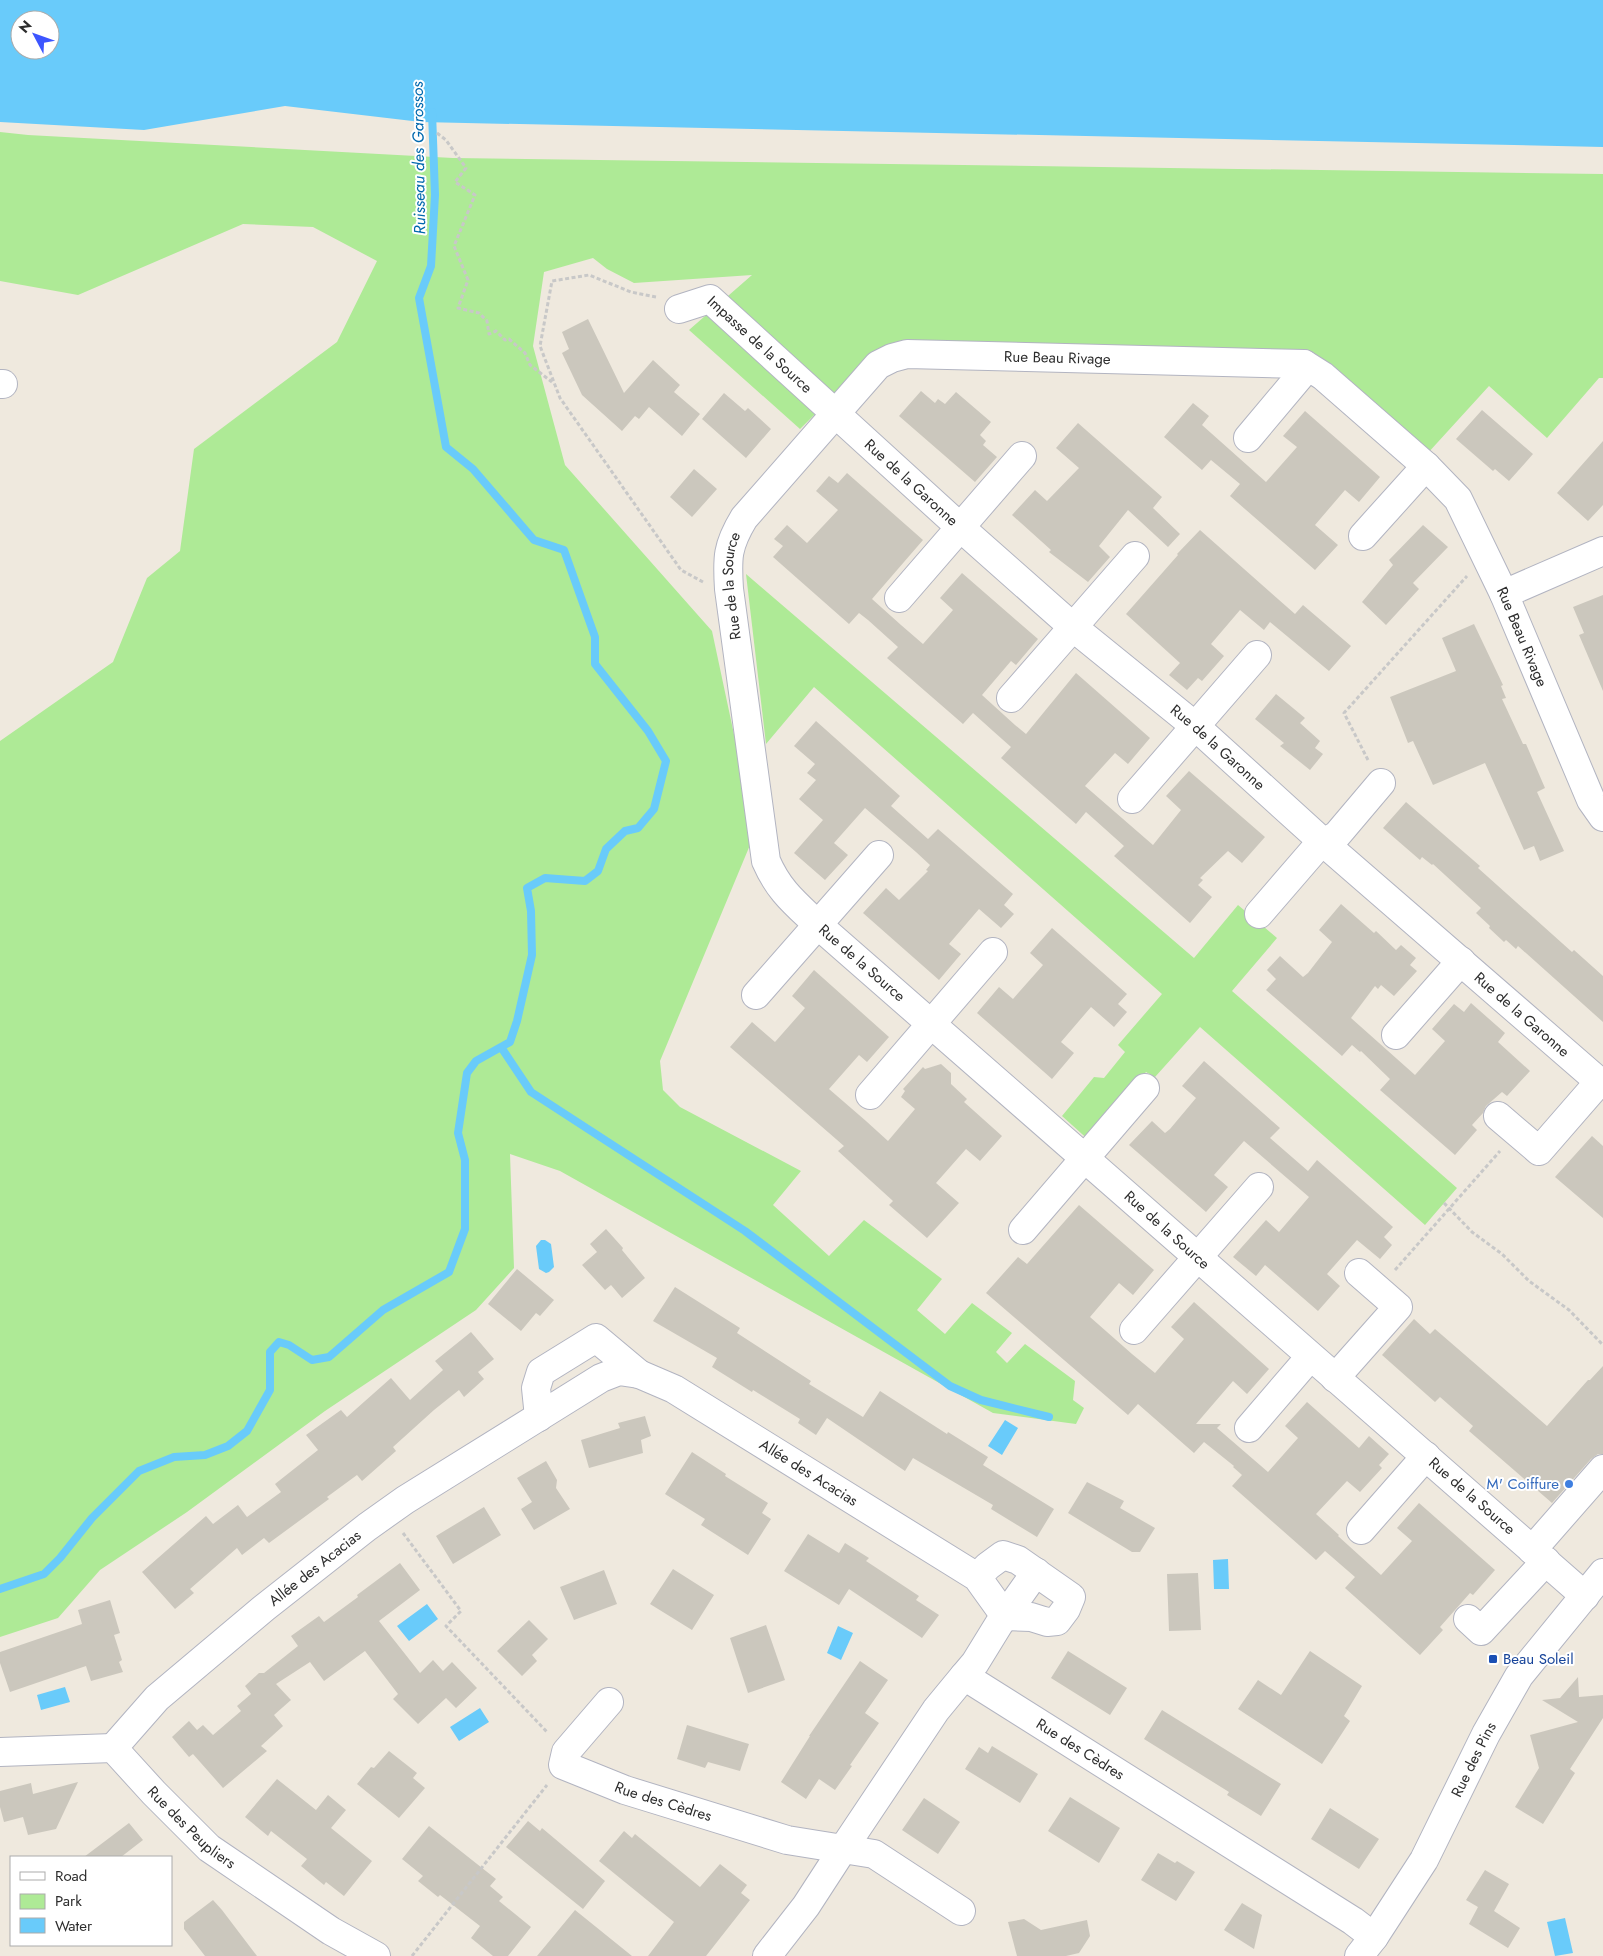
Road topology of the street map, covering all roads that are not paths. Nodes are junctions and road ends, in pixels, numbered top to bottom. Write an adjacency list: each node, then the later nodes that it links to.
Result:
1 (679, 309): 3 (street, Impasse de la Source)
2 (1304, 364): 3 (street, Rue Beau Rivage); 4 (street); 6 (street, Rue Beau Rivage)
3 (834, 413): 7 (street, Rue de la Garonne); 23 (street, Rue de la Source)
4 (1248, 438)
5 (1022, 456): 7 (street)
6 (1426, 466): 8 (street); 11 (street, Rue Beau Rivage)
7 (961, 528): 12 (street); 13 (street, Rue de la Garonne)
8 (1363, 536)
9 (1603, 551): 11 (street)
10 (1135, 556): 13 (street)
11 (1504, 594): 19 (street, Rue Beau Rivage)
12 (899, 598)
13 (1074, 628): 15 (street); 16 (street, Rue de la Garonne)
14 (1257, 655): 16 (street)
15 (1011, 698)
16 (1195, 726): 18 (street); 20 (street, Rue de la Garonne)
17 (1381, 783): 20 (street)
18 (1132, 799)
19 (1603, 817)
20 (1324, 843): 22 (street); 25 (street, Rue de la Garonne)
21 (879, 855): 23 (street)
22 (1259, 914)
23 (818, 924): 26 (street); 27 (street, Rue de la Source)
24 (993, 952): 27 (street)
25 (1461, 961): 28 (street); 29 (street, Rue de la Garonne)
26 (756, 995)
27 (931, 1024): 31 (street); 33 (street, Rue de la Source)
28 (1396, 1036)
29 (1601, 1083): 32 (street, Rue de la Garonne)
30 (1144, 1088): 33 (street)
31 (870, 1095)
32 (1498, 1116)
33 (1084, 1156): 35 (street); 36 (street, Rue de la Source)
34 (1258, 1187): 36 (street)
35 (1023, 1230)
36 (1197, 1257): 38 (street); 39 (street, Rue de la Source)
37 (1359, 1273): 41 (street)
38 (1134, 1330)
39 (1310, 1357): 41 (street, Rue de la Source); 43 (street)
40 (639, 1374): 42 (street, Allée des Acacias); 42 (street, Allée des Acacias); 50 (street, Allée des Acacias)
41 (1335, 1378): 44 (street, Rue de la Source)
42 (539, 1417): 56 (street, Allée des Acacias)
43 (1249, 1428)
44 (1426, 1456): 46 (street); 47 (street, Rue de la Source)
45 (1603, 1469): 47 (street)
46 (1361, 1530)
47 (1539, 1556): 51 (street, Rue de la Source); 53 (street)
48 (1036, 1572): 50 (street); 52 (street); 52 (street)
49 (1603, 1573): 51 (street, Rue des Pins)
50 (977, 1577): 52 (street, Allée des Acacias)
51 (1585, 1596): 60 (street, Rue des Pins)
52 (1005, 1616): 54 (street)
53 (1468, 1619)
54 (964, 1676): 58 (street); 60 (street, Rue des Cèdres)
55 (609, 1702): 58 (street, Rue des Cèdres)
56 (113, 1748): 57 (street); 61 (street, Rue des Peupliers)
57 (0, 1752)
58 (843, 1849): 59 (street, Rue des Cèdres); 62 (street)
59 (961, 1911)
60 (1367, 1946)
61 (376, 1956)
62 (767, 1956)

